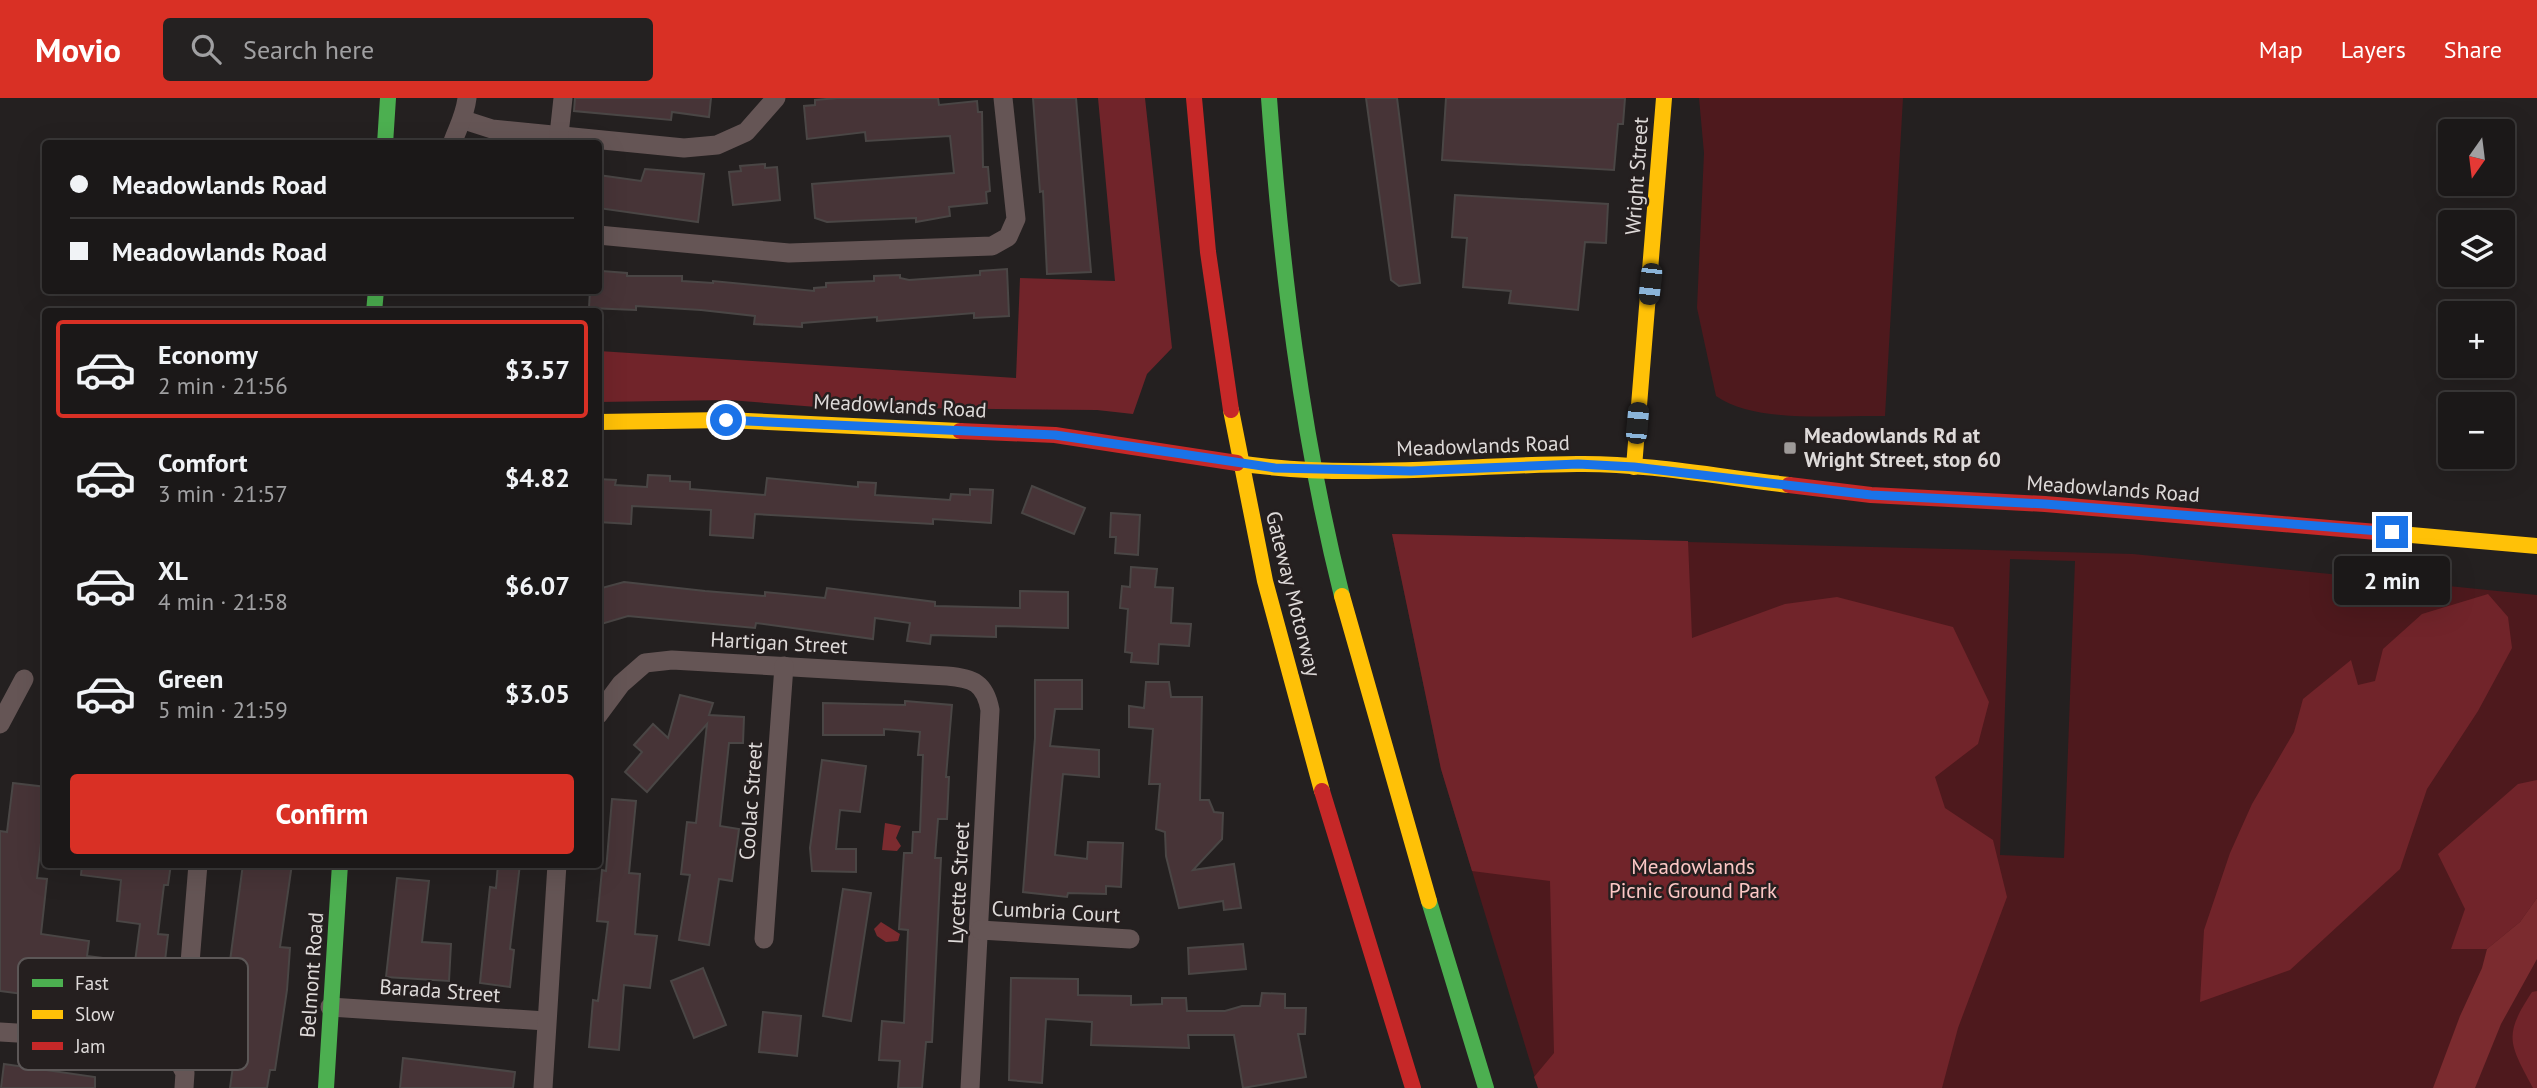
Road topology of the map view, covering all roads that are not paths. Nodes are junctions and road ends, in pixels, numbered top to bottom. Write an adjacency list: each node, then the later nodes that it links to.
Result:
1 (388, 98): 11 (main road)
2 (467, 98): 9 (street)
3 (564, 98): 10 (street)
4 (776, 98): 13 (street)
5 (1003, 98): 14 (street)
6 (1194, 98): 39 (main road, Gateway Motorway)
7 (1269, 98): 40 (main road)
8 (1664, 98): 16 (main road, Wright Street)
9 (464, 120): 10 (street); 12 (street)
10 (558, 139)
11 (385, 140)
12 (454, 140)
13 (602, 142)
14 (602, 235)
15 (602, 422): 16 (main road, Meadowlands Road)
16 (1634, 467): 17 (main road, Meadowlands Road)
17 (2537, 546)
18 (784, 666): 20 (street, Hartigan Street); 21 (street, Hartigan Street); 27 (street, Coolac Street)
19 (24, 679): 22 (street)
20 (979, 683): 26 (street, Lycette Street)
21 (602, 710)
22 (0, 724)
23 (198, 868): 29 (street)
24 (340, 868): 30 (main road, Belmont Road)
25 (557, 868): 31 (street)
26 (980, 930): 28 (street, Cumbria Court); 38 (street, Lycette Street)
27 (764, 939)
28 (1130, 939)
29 (190, 958)
30 (330, 1007): 31 (street, Barada Street); 36 (main road, Belmont Road)
31 (546, 1021): 37 (street)
32 (0, 1032): 33 (street)
33 (18, 1033)
34 (183, 1070): 35 (street)
35 (184, 1088)
36 (326, 1088)
37 (543, 1088)
38 (971, 1088)
39 (1413, 1088)
40 (1486, 1088)

